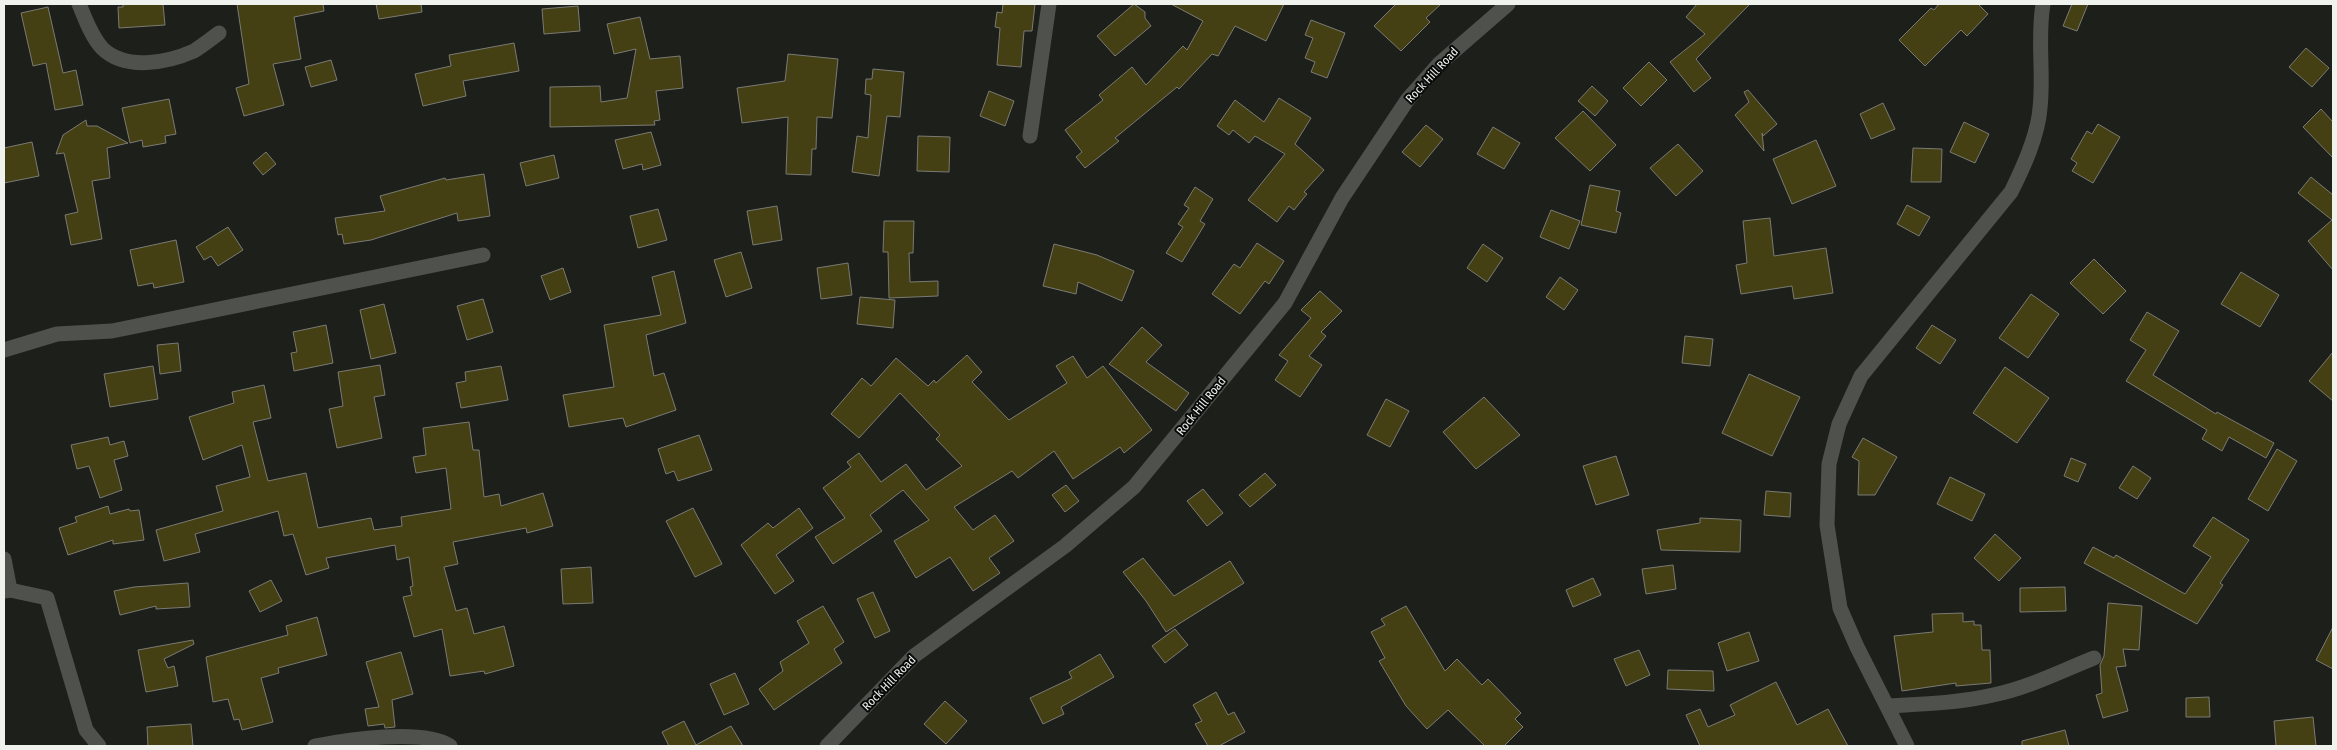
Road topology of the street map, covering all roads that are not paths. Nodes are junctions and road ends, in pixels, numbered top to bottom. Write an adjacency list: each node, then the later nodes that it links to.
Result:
1 (79, 4): 5 (street)
2 (1049, 4): 6 (street)
3 (1508, 4): 16 (street, Rock Hill Road)
4 (2043, 4): 12 (street)
5 (219, 33)
6 (1030, 136)
7 (483, 255): 8 (street)
8 (4, 350)
9 (4, 559): 10 (street)
10 (7, 591): 13 (street)
11 (2094, 658): 12 (street)
12 (1888, 706): 17 (street)
13 (99, 746)
14 (314, 746): 15 (street)
15 (450, 746)
16 (827, 746)
17 (1907, 746)

